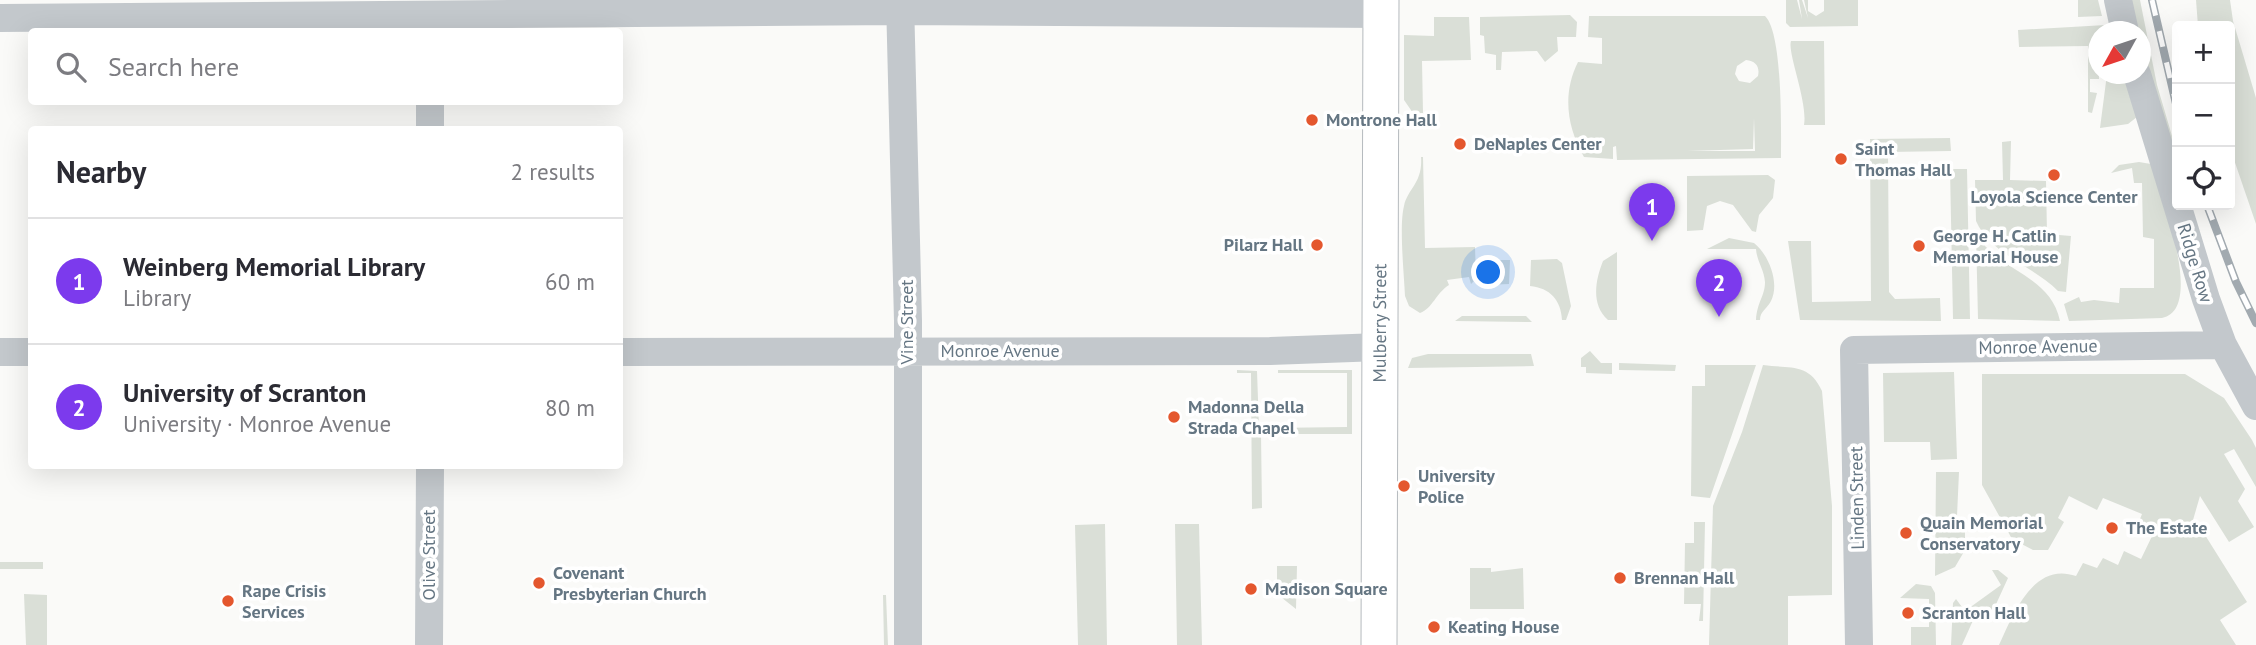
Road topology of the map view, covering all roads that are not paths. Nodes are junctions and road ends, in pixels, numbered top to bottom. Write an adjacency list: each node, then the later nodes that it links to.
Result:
1 (2118, 0): 6 (street)
2 (900, 5): 3 (street); 4 (street); 12 (street, Vine Street)
3 (1381, 7): 11 (main road, Mulberry Street)
4 (429, 16): 5 (street)
5 (0, 18)
6 (2123, 21)
7 (2140, 84): 10 (street, Ridge Row)
8 (430, 105): 9 (street)
9 (430, 126)
10 (2222, 345): 13 (street, Monroe Avenue); 17 (street, Ridge Row)
11 (1380, 347): 12 (street, Monroe Avenue); 21 (main road, Mulberry Street)
12 (907, 351): 16 (street, Monroe Avenue); 20 (street, Vine Street)
13 (1854, 351): 22 (street, Linden Street)
14 (0, 352): 15 (street)
15 (28, 352)
16 (623, 352)
17 (2256, 406)
18 (430, 469): 19 (street, Olive Street)
19 (429, 645)
20 (908, 645)
21 (1379, 645)
22 (1859, 645)

